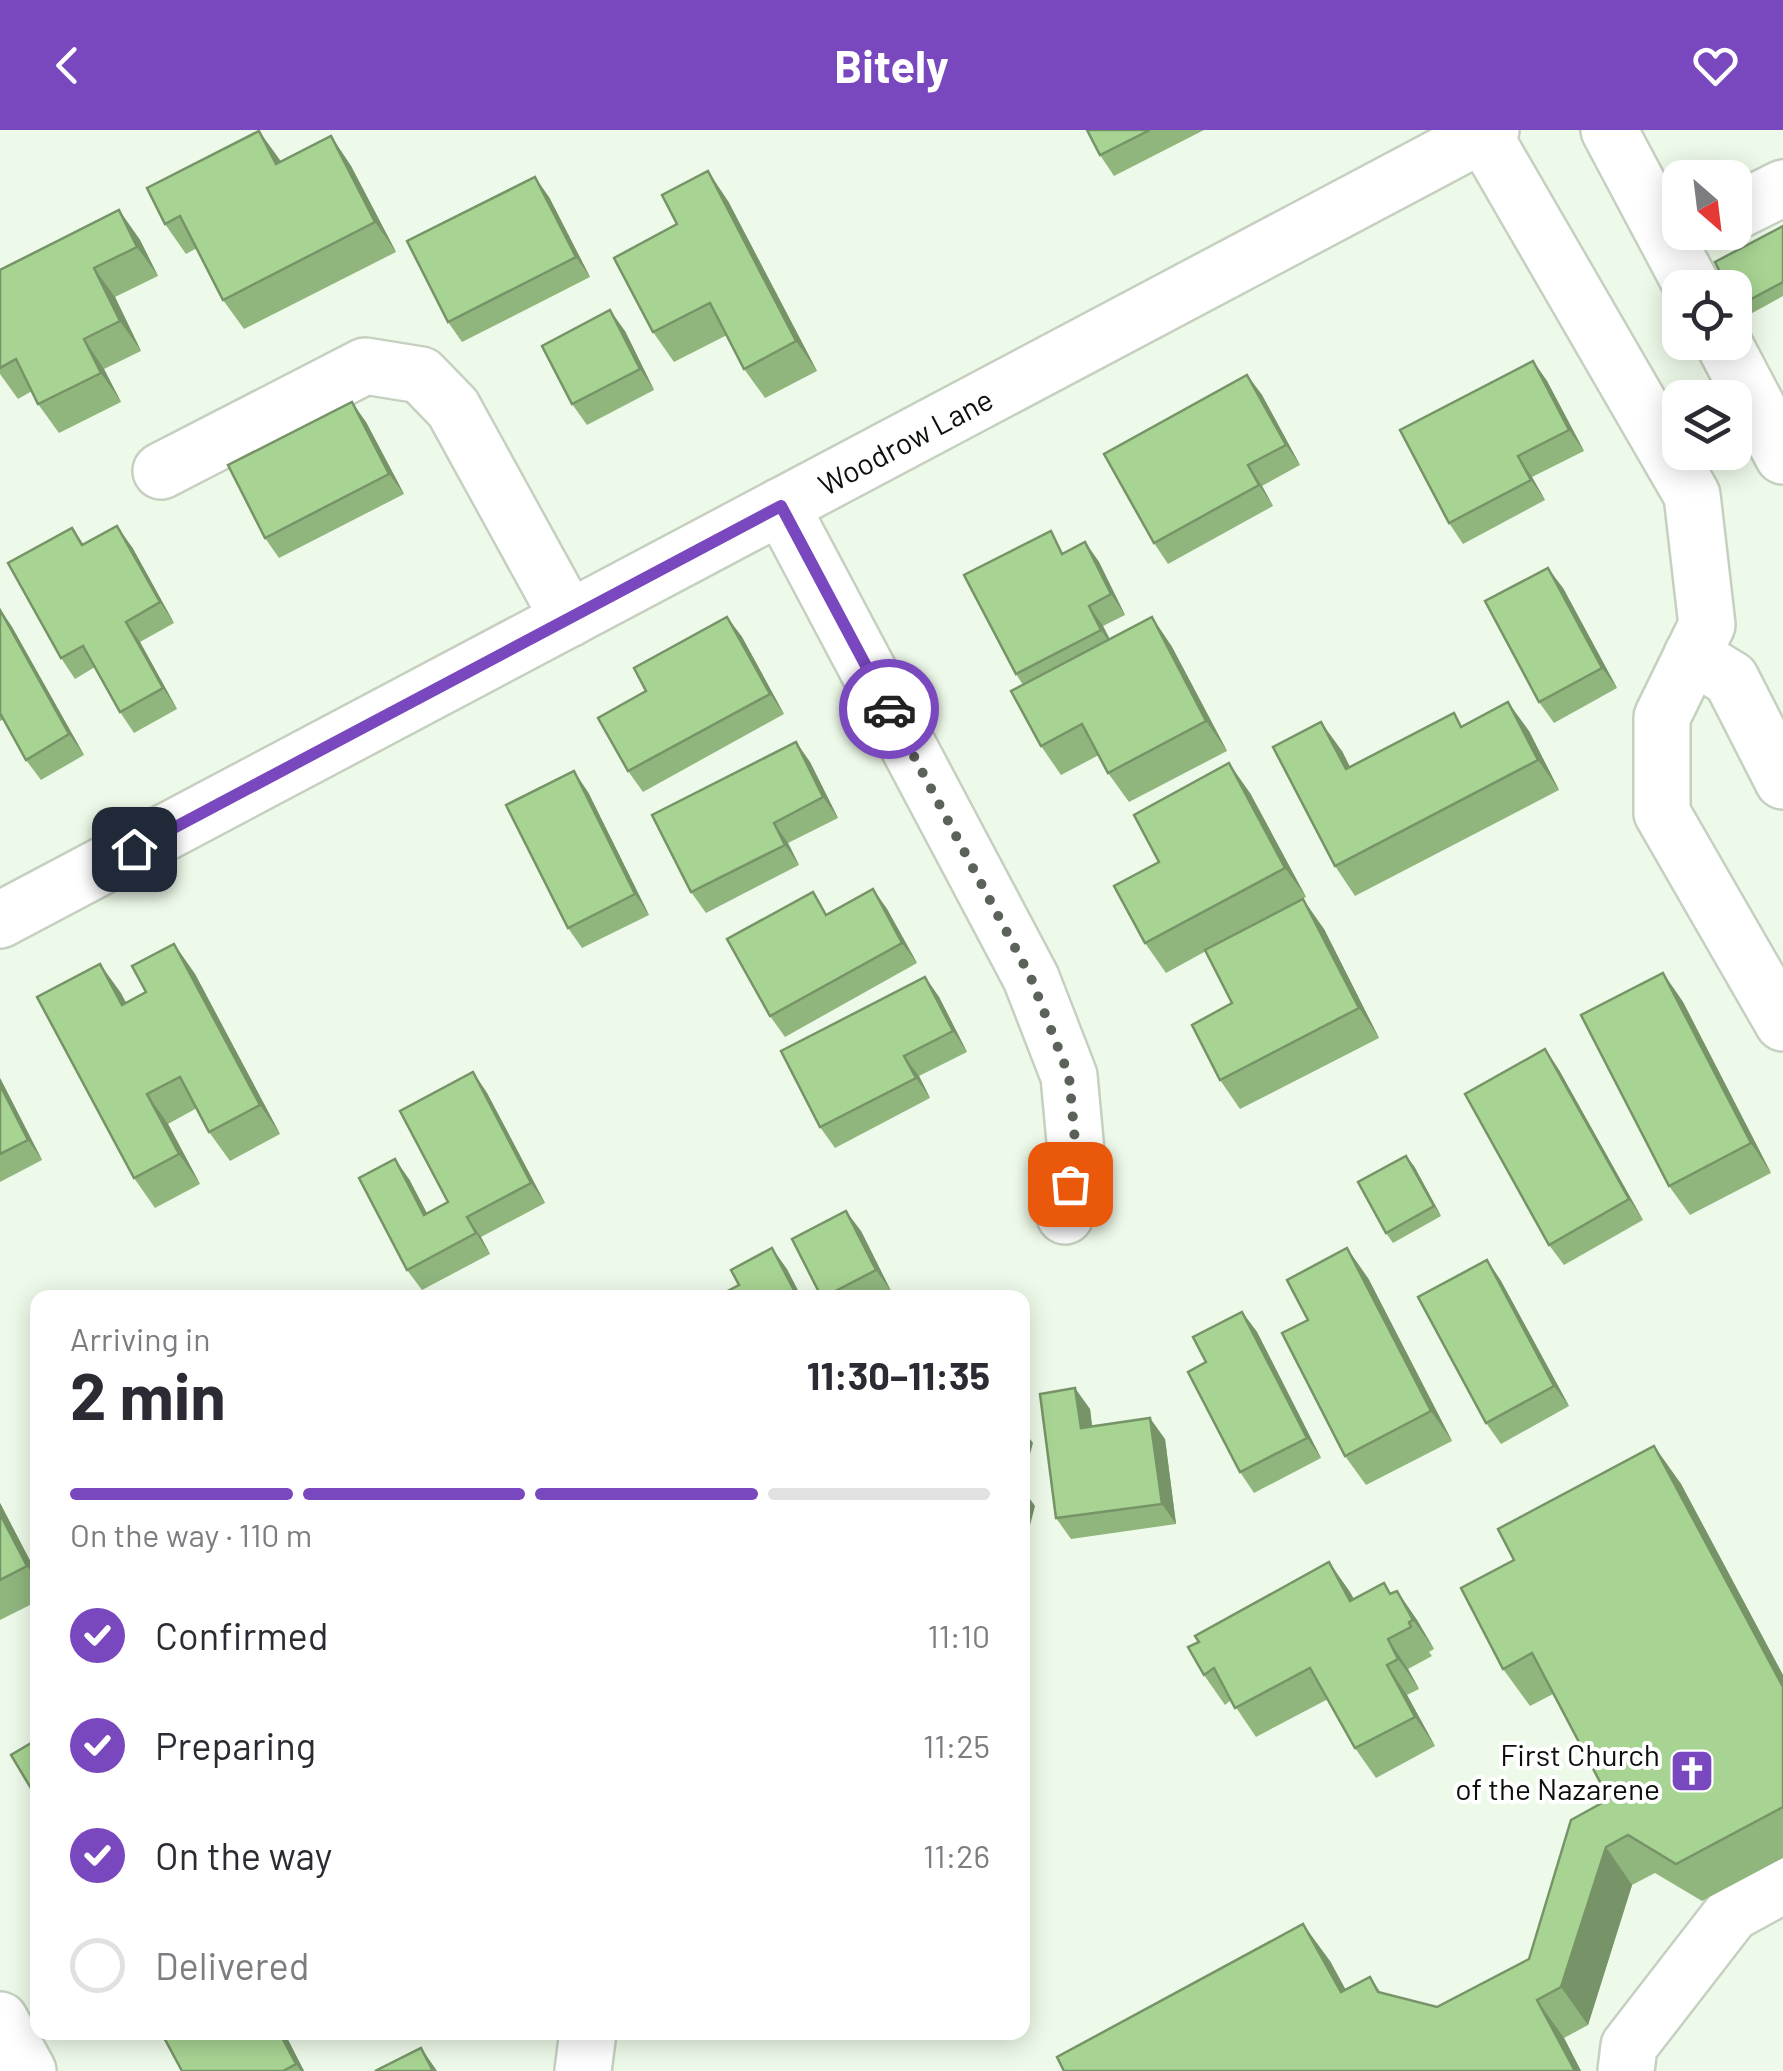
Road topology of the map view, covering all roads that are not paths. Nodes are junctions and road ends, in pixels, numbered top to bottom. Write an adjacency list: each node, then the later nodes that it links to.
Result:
1 (1609, 130): 5 (street)
2 (1487, 132): 9 (street, Woodrow Lane); 11 (street)
3 (1783, 188): 4 (street)
4 (1752, 204)
5 (1686, 255)
6 (1732, 360): 7 (street)
7 (1783, 456)
8 (161, 471): 10 (street)
9 (781, 506): 10 (street, Woodrow Lane); 15 (street)
10 (568, 619): 13 (street, Woodrow Lane)
11 (1692, 655): 12 (street); 14 (street)
12 (1783, 781)
13 (0, 920)
14 (1777, 1000)
15 (1064, 1216)
16 (1783, 1885): 21 (street)
17 (0, 2020): 19 (street)
18 (587, 2040): 20 (street)
19 (28, 2071)
20 (582, 2071)
21 (1626, 2071)

